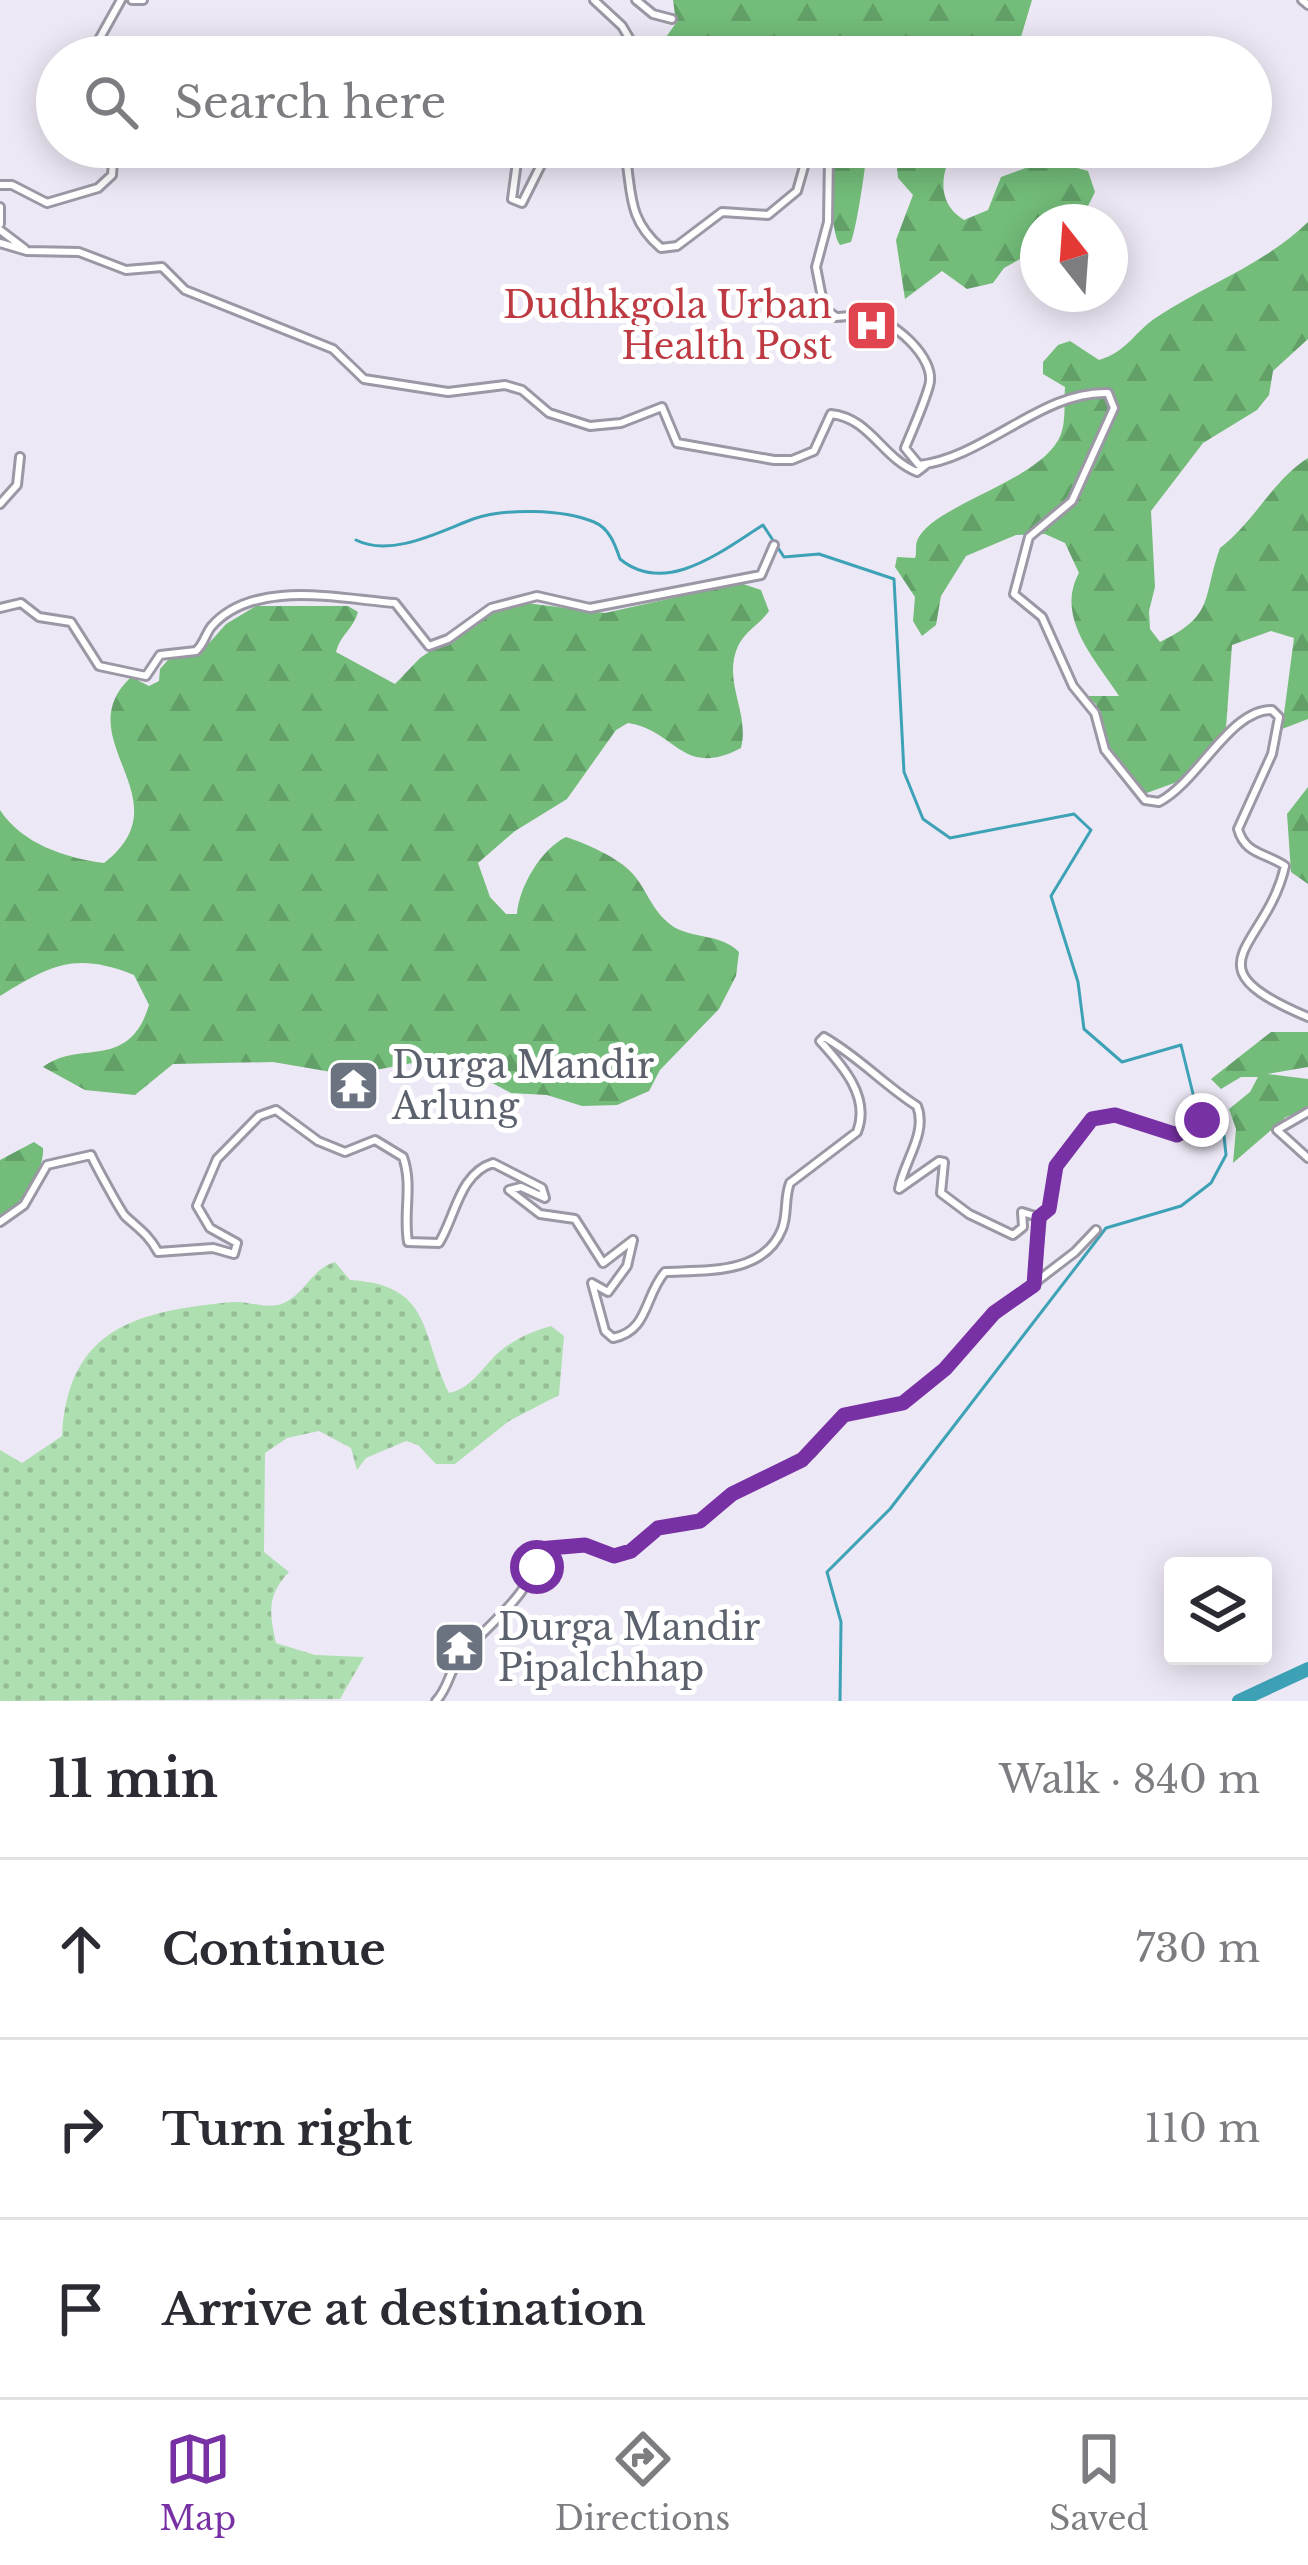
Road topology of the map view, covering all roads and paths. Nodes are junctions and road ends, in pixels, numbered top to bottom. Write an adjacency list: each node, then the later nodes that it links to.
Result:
1 (121, 0): 7 (street)
2 (132, 0): 3 (street)
3 (143, 0)
4 (636, 0): 6 (street)
5 (597, 1): 8 (street)
6 (673, 19)
7 (101, 36)
8 (630, 36)
9 (112, 168): 15 (street)
10 (517, 168): 11 (street)
11 (541, 168)
12 (625, 168): 13 (street)
13 (804, 168)
14 (829, 168): 21 (street)
15 (0, 185)
16 (0, 207): 17 (street)
17 (0, 226): 19 (street)
18 (0, 243): 19 (street)
19 (27, 251): 21 (street)
20 (20, 457): 22 (street)
21 (928, 464): 25 (street)
22 (0, 504)
23 (774, 545): 24 (street)
24 (0, 608)
25 (1308, 1017)
26 (1308, 1112): 28 (street)
27 (1205, 1119): 29 (street)
28 (1308, 1158)
29 (1039, 1217): 30 (street); 32 (street)
30 (0, 1222)
31 (1096, 1230): 32 (street)
32 (1034, 1285): 33 (street)
33 (436, 1701)

